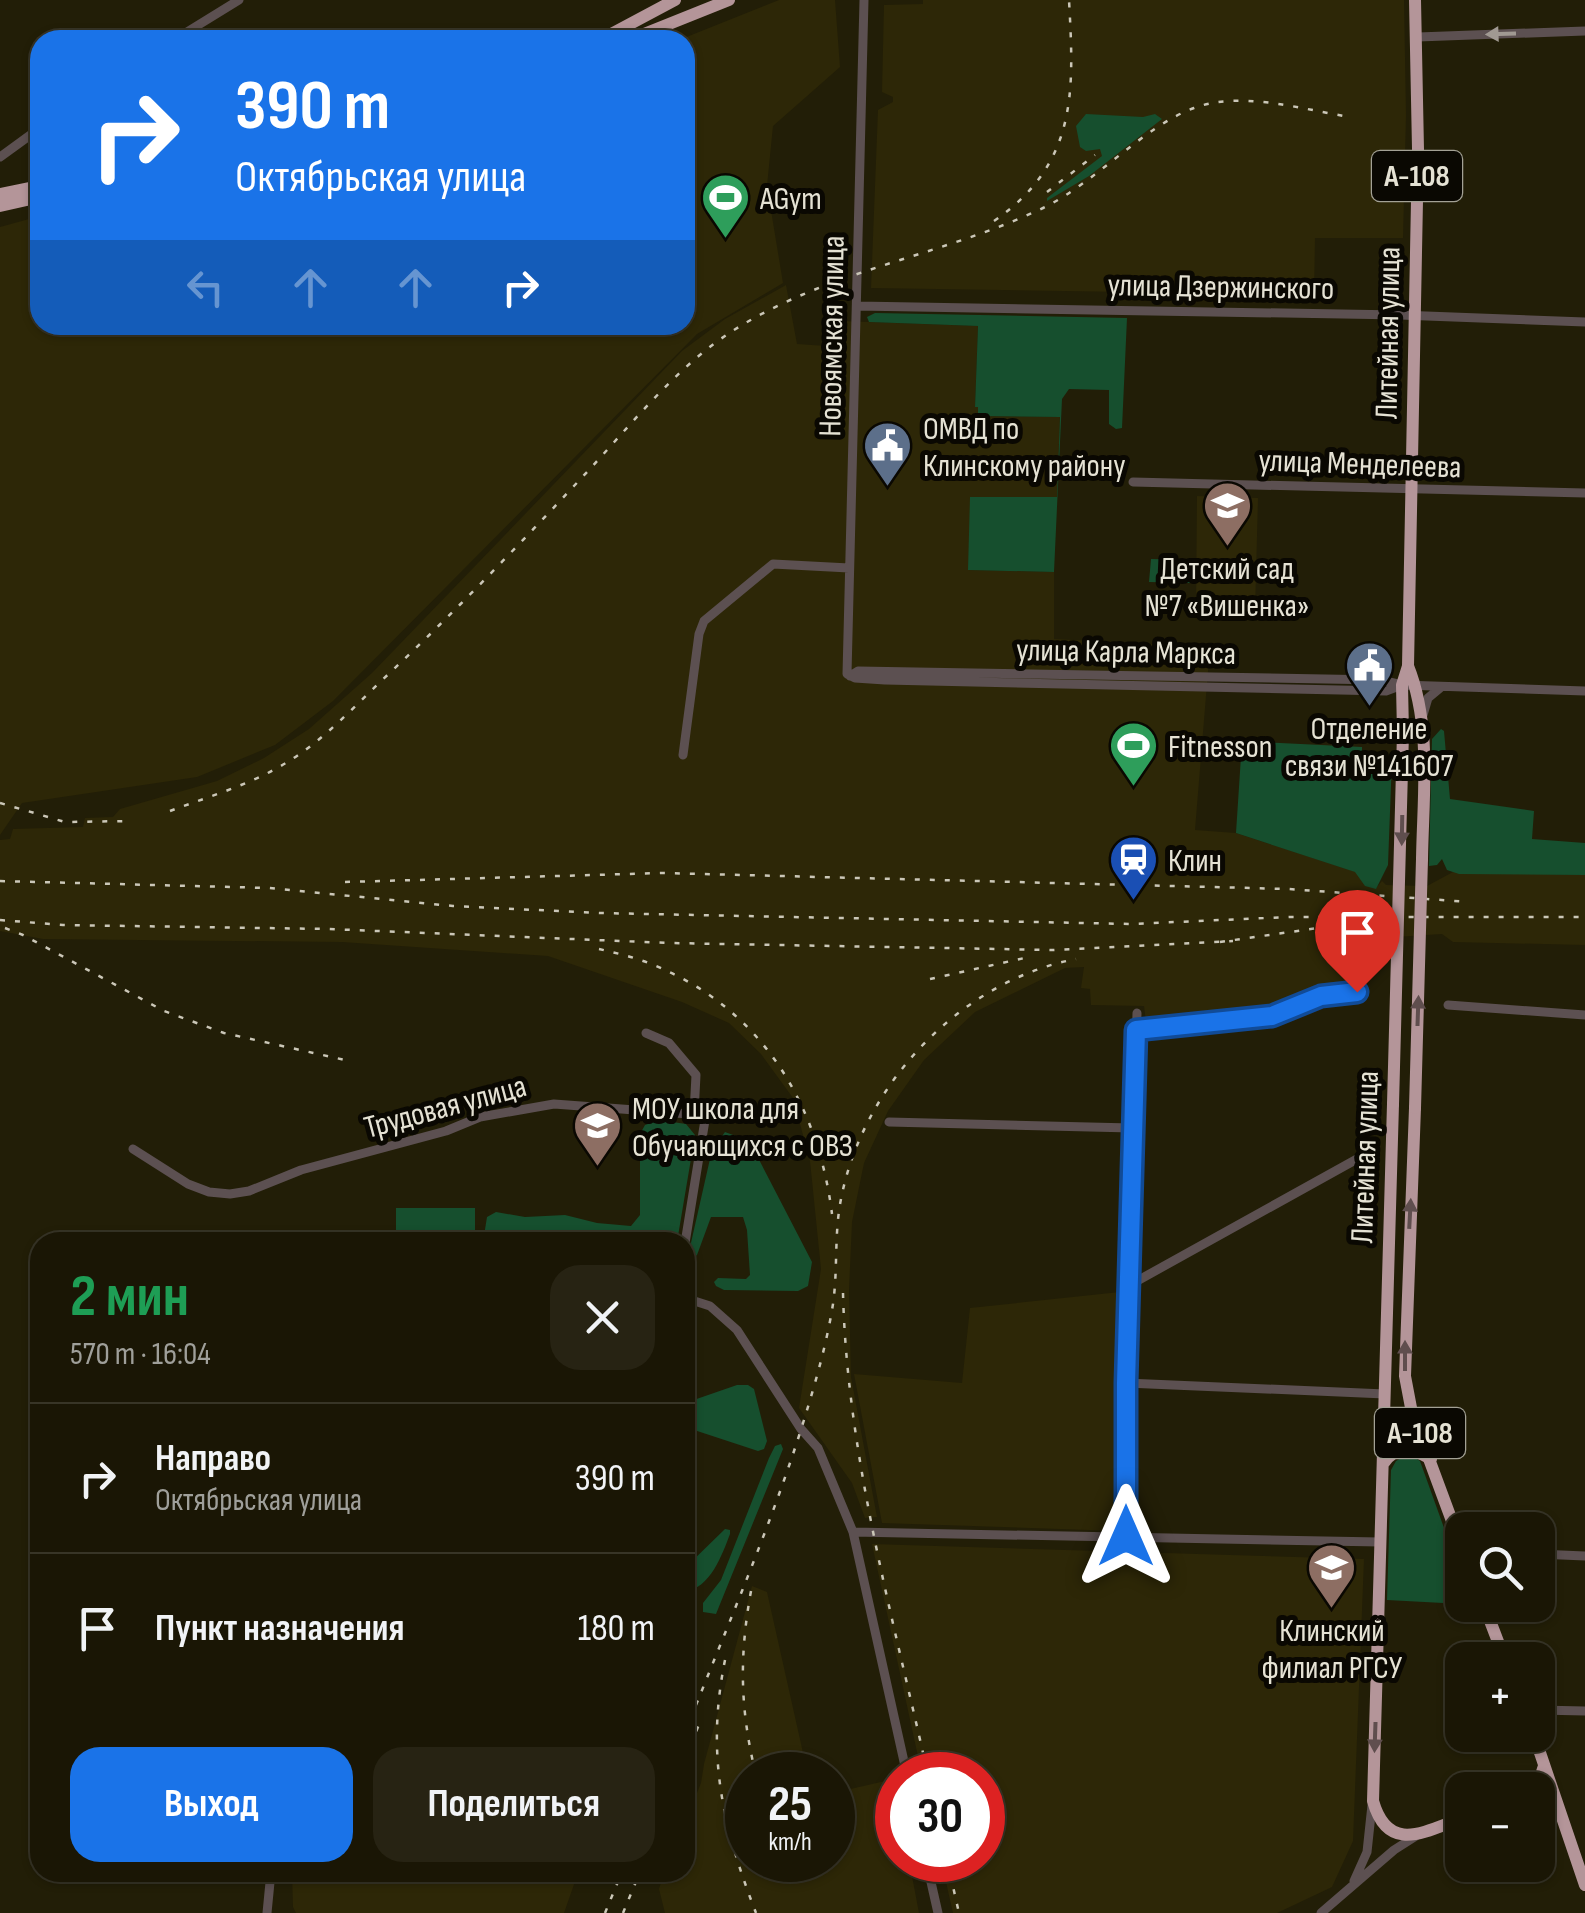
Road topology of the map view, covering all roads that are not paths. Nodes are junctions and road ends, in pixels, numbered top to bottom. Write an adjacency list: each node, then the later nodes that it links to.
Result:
1 (239, 0): 7 (street)
2 (676, 0): 8 (highway)
3 (710, 0): 4 (highway)
4 (729, 0): 9 (highway)
5 (864, 0): 18 (street, Новоямская улица)
6 (1415, 0): 11 (highway, Литейная улица / А-108)
7 (190, 30)
8 (621, 30)
9 (654, 30)
10 (1585, 30): 11 (street, one-way to 11)
11 (1418, 37): 19 (highway, Литейная улица / А-108)
12 (30, 135): 13 (street)
13 (0, 157)
14 (30, 188): 15 (highway)
15 (0, 194)
16 (30, 200): 17 (highway)
17 (0, 206)
18 (857, 306): 19 (street, улица Дзержинского); 24 (street, Новоямская улица)
19 (1415, 316): 20 (street, улица Дзержинского); 22 (highway, Литейная улица / А-108)
20 (1585, 322)
21 (1133, 482): 22 (street, улица Менделеева)
22 (1413, 490): 23 (street, улица Менделеева); 26 (highway, Литейная улица / А-108)
23 (1585, 493)
24 (850, 568): 25 (street, Новоямская улица); 32 (street)
25 (848, 675): 26 (street, улица Карла Маркса); 28 (street, улица Карла Маркса)
26 (1409, 685): 27 (street, улица Карла Маркса); 28 (street, улица Карла Маркса); 30 (highway, Литейная улица / А-108); 31 (highway, Литейная улица / А-108)
27 (1444, 686): 29 (street, улица Карла Маркса); 31 (street)
28 (1386, 691): 30 (street)
29 (1585, 691)
30 (1403, 709): 50 (highway, Литейная улица / А-108, one-way to 50, bridge)
31 (1423, 724): 51 (highway, Литейная улица / А-108, one-way to 31, bridge)
32 (684, 755)
33 (1357, 992): 37 (street)
34 (1448, 1005): 36 (street)
35 (1137, 1012): 37 (street)
36 (1585, 1015)
37 (1136, 1030): 43 (street)
38 (646, 1034): 39 (street)
39 (694, 1114): 40 (street, Трудовая улица); 44 (street, Трудовая улица)
40 (706, 1114): 41 (street, Трудовая улица); 46 (street)
41 (788, 1116)
42 (890, 1122): 43 (street)
43 (1132, 1128): 47 (street)
44 (134, 1149)
45 (1356, 1159): 47 (street)
46 (687, 1232)
47 (1128, 1286): 49 (street)
48 (695, 1301): 54 (street)
49 (1126, 1383): 50 (street); 55 (street)
50 (1386, 1394): 52 (highway, А-108)
51 (1431, 1459): 52 (highway); 53 (highway, А-108)
52 (1383, 1464): 56 (highway, А-108)
53 (1449, 1512)
54 (853, 1532): 55 (street); 61 (street)
55 (1126, 1536): 56 (street)
56 (1380, 1542): 65 (highway, А-108, one-way to 65)
57 (1555, 1555): 58 (street)
58 (1585, 1556)
59 (1555, 1710): 60 (street)
60 (1585, 1711)
61 (902, 1752)
62 (1540, 1752): 63 (highway)
63 (1544, 1762): 64 (highway); 67 (highway)
64 (1542, 1772)
65 (1373, 1801): 69 (highway); 73 (street)
66 (1555, 1806): 67 (highway)
67 (1559, 1808): 72 (highway)
68 (1445, 1824): 69 (highway)
69 (1424, 1832): 73 (street)
70 (270, 1882): 74 (street)
71 (931, 1882): 75 (street)
72 (1585, 1886)
73 (1333, 1906): 76 (street)
74 (267, 1913)
75 (938, 1913)
76 (1321, 1913)

